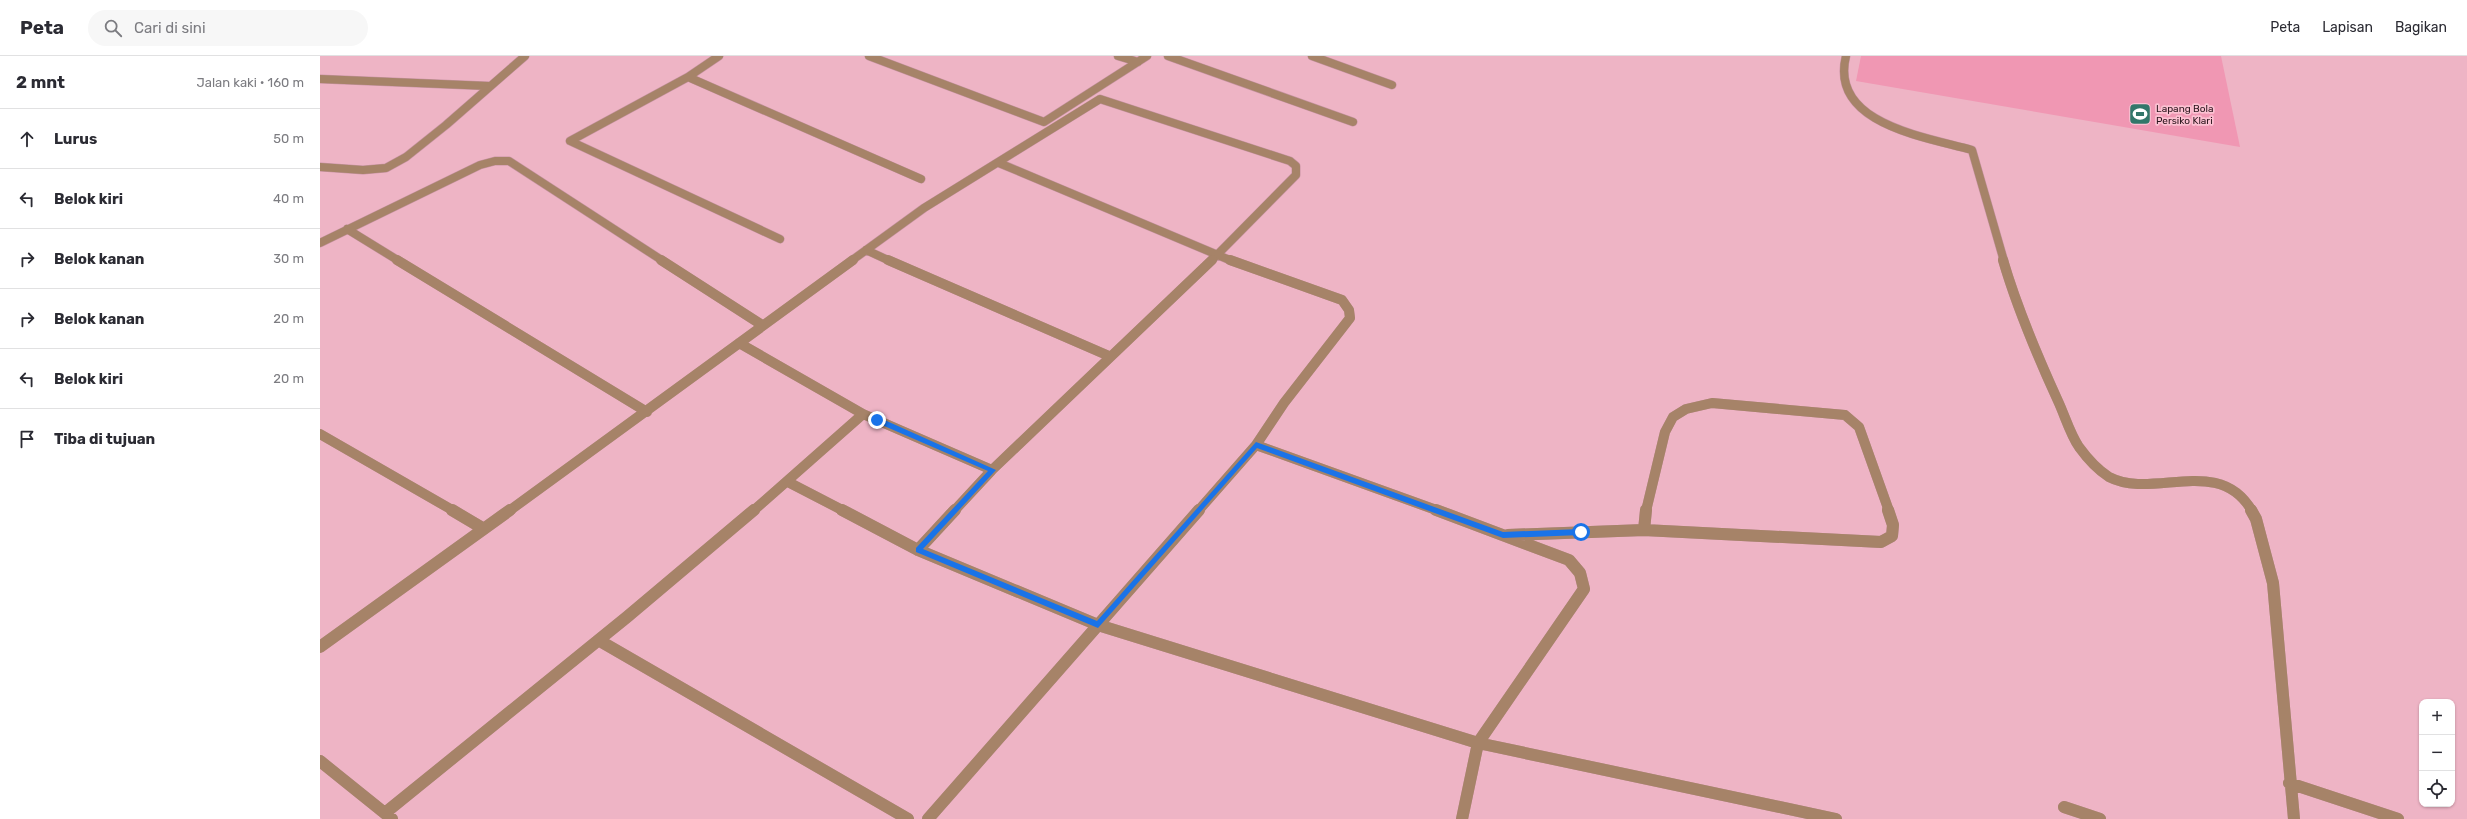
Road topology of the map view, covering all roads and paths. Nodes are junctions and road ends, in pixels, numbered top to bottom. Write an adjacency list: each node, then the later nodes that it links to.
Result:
1 (525, 56): 13 (street)
2 (719, 56): 10 (street)
3 (869, 56): 9 (street)
4 (1118, 56): 9 (street)
5 (1147, 56): 9 (street)
6 (1168, 56): 14 (street)
7 (1312, 56): 12 (street)
8 (1846, 56): 41 (street)
9 (1138, 62)
10 (688, 77): 17 (street); 19 (street)
11 (320, 79): 13 (street)
12 (1392, 85)
13 (489, 86): 16 (street)
14 (1353, 122)
15 (999, 163): 21 (street); 22 (street); 22 (street)
16 (320, 167)
17 (921, 179)
18 (347, 229): 20 (street); 23 (street); 26 (street)
19 (780, 239)
20 (320, 243)
21 (866, 250): 23 (street); 25 (street)
22 (1217, 256): 25 (street); 29 (street)
23 (762, 325): 24 (street)
24 (739, 343): 26 (street); 27 (street)
25 (1109, 356): 30 (street)
26 (647, 412): 32 (street)
27 (863, 414): 30 (street); 31 (street)
28 (320, 434): 32 (street)
29 (1256, 445): 34 (street); 36 (street)
30 (992, 470): 35 (street)
31 (788, 482): 35 (street); 37 (street)
32 (484, 529): 38 (street)
33 (1644, 530): 33 (street); 34 (street)
34 (1503, 535): 39 (street)
35 (918, 550): 36 (street)
36 (1098, 625): 39 (street); 45 (street)
37 (600, 641): 43 (street); 44 (street)
38 (320, 647)
39 (1478, 743): 46 (street); 47 (street)
40 (320, 761): 43 (street)
41 (2289, 783): 49 (street); 50 (street)
42 (2064, 807): 48 (street)
43 (389, 816)
44 (908, 819)
45 (928, 819)
46 (1462, 819)
47 (1836, 819)
48 (2100, 819)
49 (2294, 819)
50 (2398, 819)

